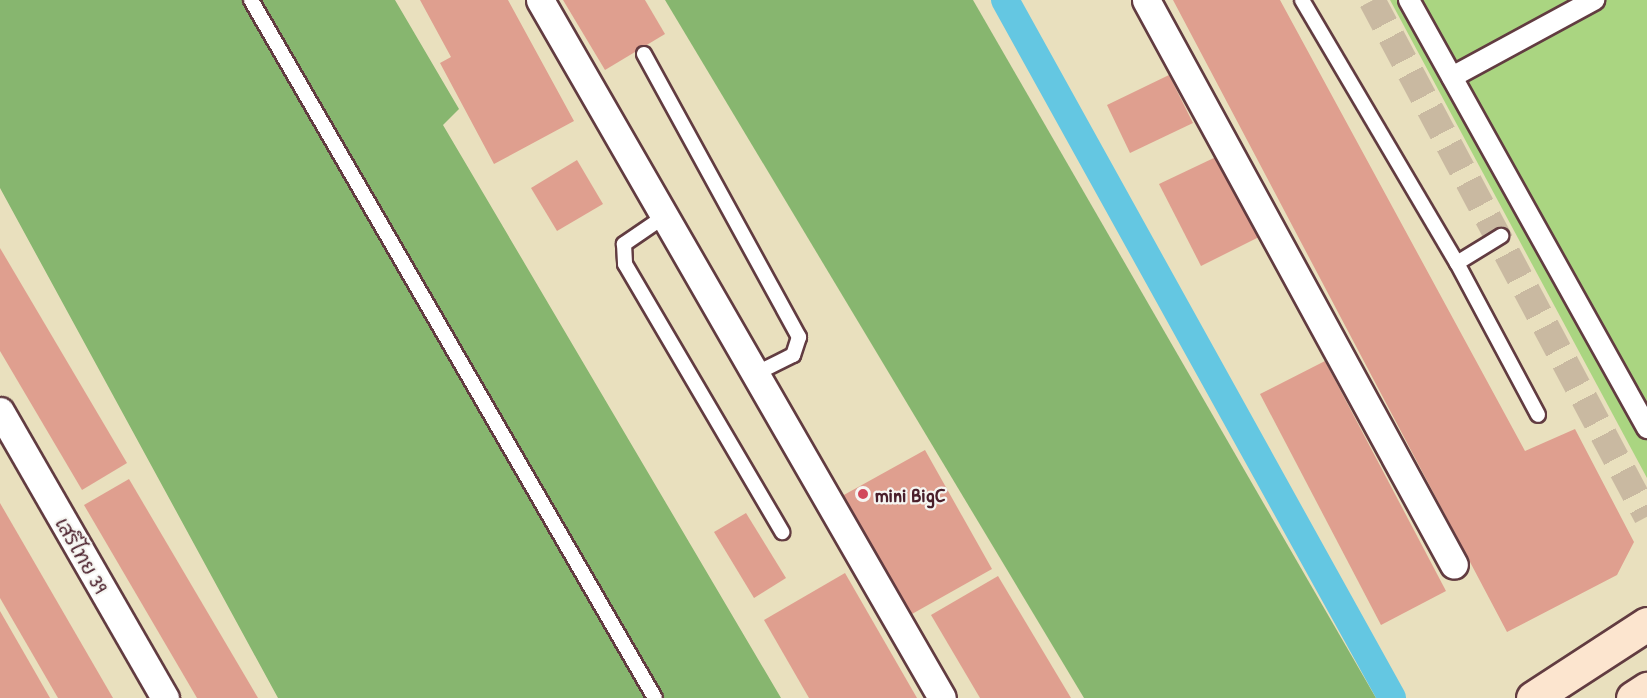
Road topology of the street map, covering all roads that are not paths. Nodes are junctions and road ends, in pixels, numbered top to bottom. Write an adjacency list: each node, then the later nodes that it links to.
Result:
1 (251, 0): 21 (lane)
2 (540, 0): 9 (street)
3 (1146, 0): 17 (street)
4 (1302, 0): 11 (lane)
5 (1409, 0): 8 (street)
6 (1594, 0): 8 (street)
7 (644, 54): 12 (lane)
8 (1452, 77): 15 (street)
9 (665, 216): 12 (street); 16 (lane)
10 (1502, 236): 11 (lane)
11 (1457, 263): 14 (lane)
12 (755, 374): 22 (street)
13 (0, 411): 20 (street, เสรีไทย 39)
14 (1538, 415)
15 (1647, 428)
16 (782, 532)
17 (1454, 566)
18 (1647, 624): 23 (main road)
19 (1647, 689): 24 (main road)
20 (165, 698)
21 (655, 698)
22 (942, 698)
23 (1533, 698)
24 (1633, 698)

